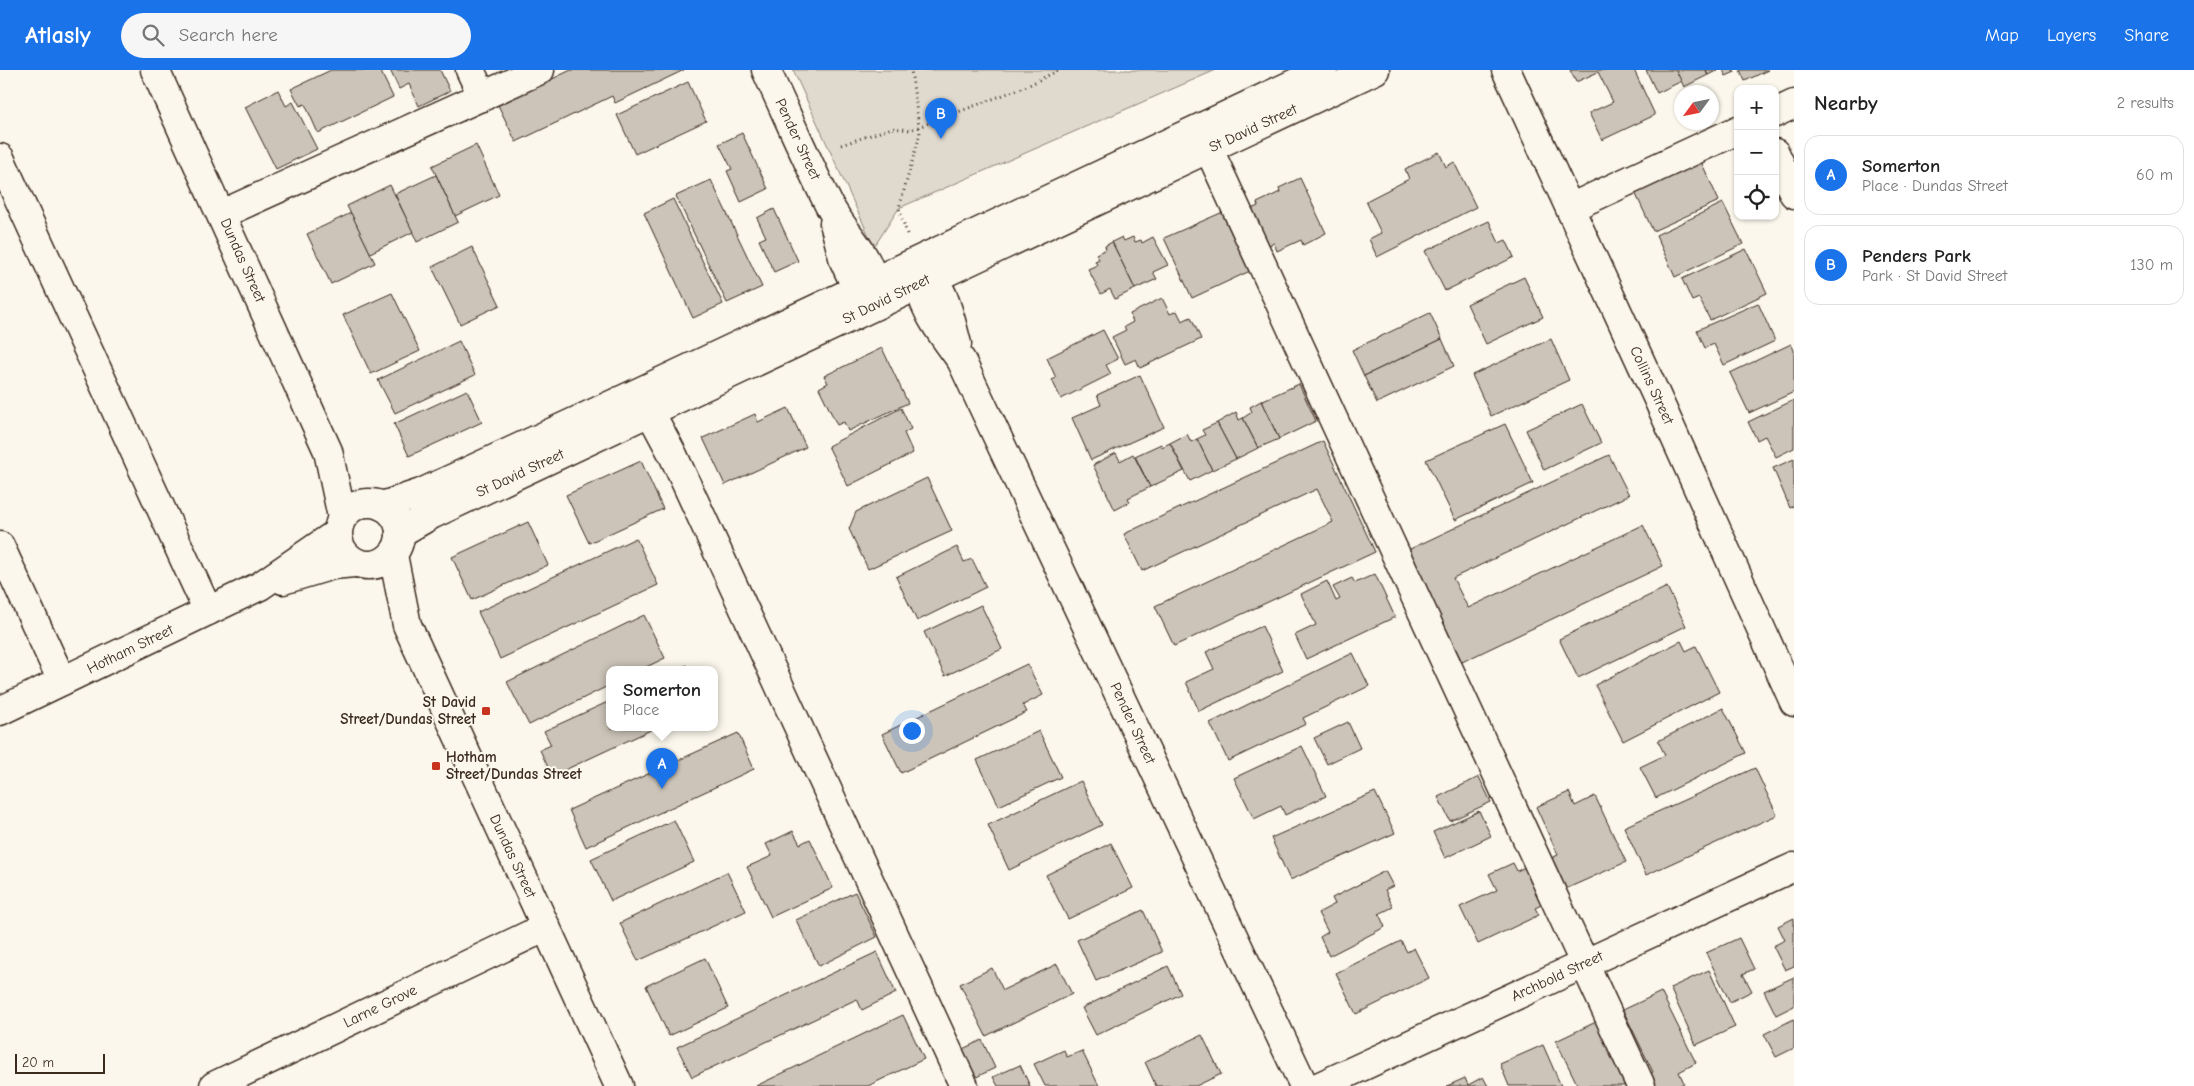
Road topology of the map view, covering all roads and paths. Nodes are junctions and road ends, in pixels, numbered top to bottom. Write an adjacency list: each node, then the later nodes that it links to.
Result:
1 (155, 70): 21 (street, Dundas Street)
2 (470, 70): 10 (street)
3 (540, 70): 10 (street)
4 (766, 70): 24 (street, Pender Street)
5 (911, 70): 13 (path)
6 (1059, 70): 13 (path)
7 (1323, 70): 15 (street, St David Street)
8 (1375, 70): 15 (street, St David Street)
9 (1506, 70): 20 (street, Collins Street)
10 (483, 97): 21 (street)
11 (1794, 104): 12 (street)
12 (1779, 111)
13 (920, 126): 16 (path); 22 (path)
14 (1734, 132): 20 (street)
15 (1204, 139): 23 (street, St David Street); 40 (street)
16 (841, 146)
17 (0, 158): 33 (street)
18 (1779, 162): 19 (street)
19 (1794, 194)
20 (1570, 208): 36 (street, Collins Street)
21 (222, 214): 26 (street, Dundas Street)
22 (907, 235)
23 (922, 274): 24 (street, St David Street); 44 (street, Pender Street)
24 (870, 291): 25 (street, St David Street)
25 (644, 402): 27 (street, St David Street); 29 (street, St David Street); 43 (street)
26 (328, 451): 27 (street, Dundas Street); 28 (street, Dundas Street)
27 (376, 504): 28 (street); 29 (street)
28 (340, 525): 31 (street); 32 (street, Hotham Street)
29 (396, 544): 31 (street); 34 (street, Dundas Street)
30 (0, 546): 35 (street)
31 (358, 564): 32 (street, Hotham Street); 34 (street, Dundas Street)
32 (260, 586): 33 (street, Hotham Street)
33 (208, 611): 35 (street, Hotham Street)
34 (407, 625): 39 (street, Dundas Street)
35 (62, 681): 37 (street, Hotham Street)
36 (1794, 702)
37 (0, 711)
38 (1794, 867): 40 (street, Archbold Street)
39 (546, 927): 41 (street, Larne Grove); 42 (street, Dundas Street)
40 (1584, 964): 45 (street, Archbold Street); 46 (street)
41 (214, 1086)
42 (619, 1086)
43 (964, 1086)
44 (1304, 1086)
45 (1320, 1086)
46 (1641, 1086)

